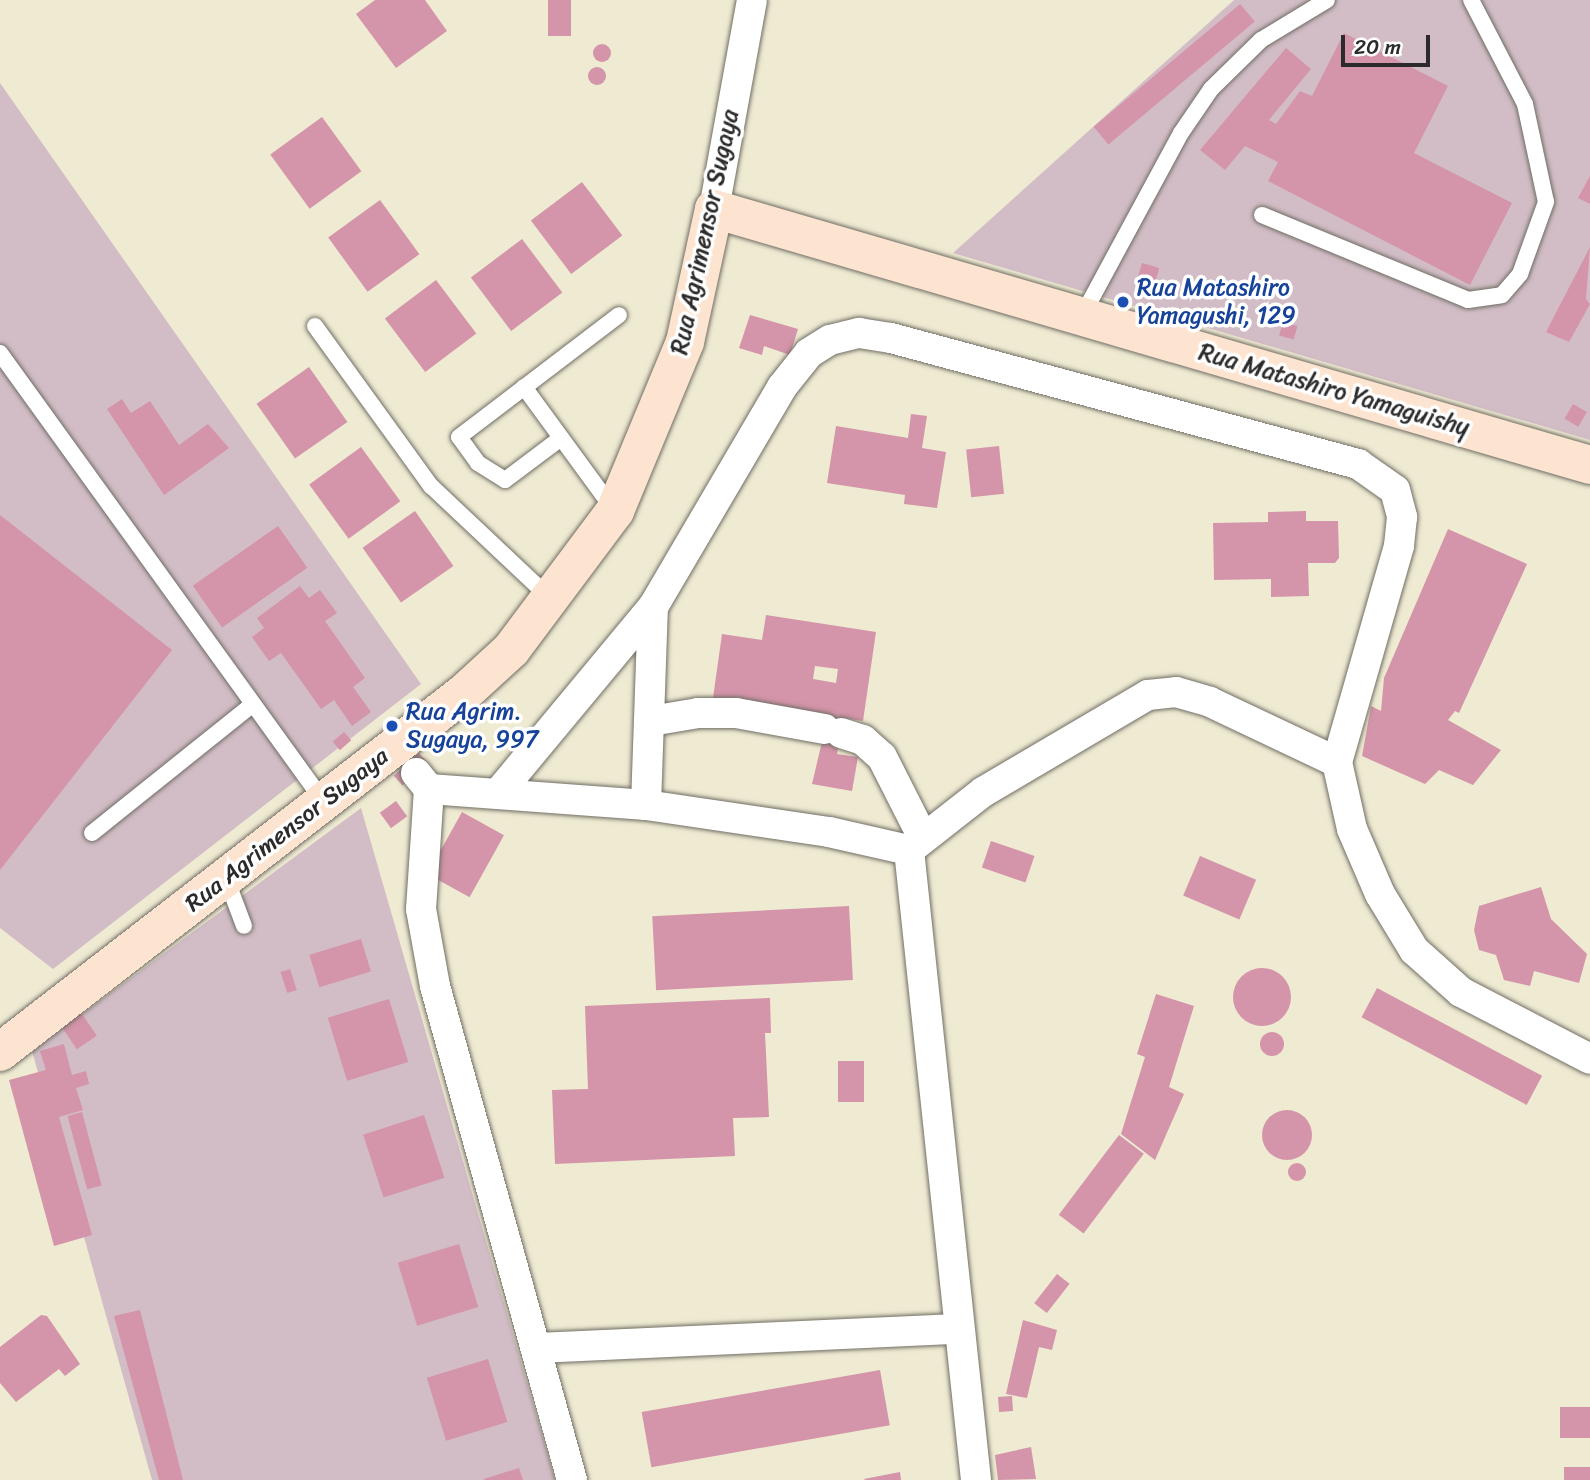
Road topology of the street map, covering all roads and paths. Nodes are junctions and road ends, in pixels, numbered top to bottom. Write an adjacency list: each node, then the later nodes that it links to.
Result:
1 (752, 0): 4 (street, Rua Agrimensor Sugaya)
2 (1327, 0): 7 (lane)
3 (1471, 0): 5 (lane)
4 (714, 209): 7 (main road, Rua Matashiro Yamaguishy); 13 (main road, Rua Agrimensor Sugaya)
5 (1262, 215)
6 (619, 315): 10 (lane)
7 (1082, 316): 12 (main road, Rua Matashiro Yamaguishy)
8 (315, 326): 14 (lane)
9 (0, 353): 16 (lane)
10 (524, 387): 11 (lane); 11 (lane)
11 (561, 438): 13 (lane)
12 (1590, 465)
13 (615, 512): 14 (main road, Rua Agrimensor Sugaya)
14 (552, 600): 19 (main road, Rua Agrimensor Sugaya)
15 (653, 607): 17 (street); 18 (street); 20 (street)
16 (253, 704): 21 (lane); 23 (lane)
17 (651, 721): 22 (street); 24 (street)
18 (1337, 762): 24 (street); 28 (street)
19 (411, 768): 20 (street); 21 (main road, Rua Agrimensor Sugaya); 30 (street)
20 (500, 791): 22 (street)
21 (324, 802): 25 (main road, Rua Agrimensor Sugaya)
22 (646, 805): 24 (street)
23 (92, 833)
24 (915, 843): 29 (street)
25 (226, 878): 26 (lane); 27 (main road, Rua Agrimensor Sugaya)
26 (244, 926)
27 (0, 1052)
28 (1590, 1059)
29 (959, 1328): 30 (street); 32 (street)
30 (536, 1348): 31 (street)
31 (572, 1480)
32 (976, 1480)

